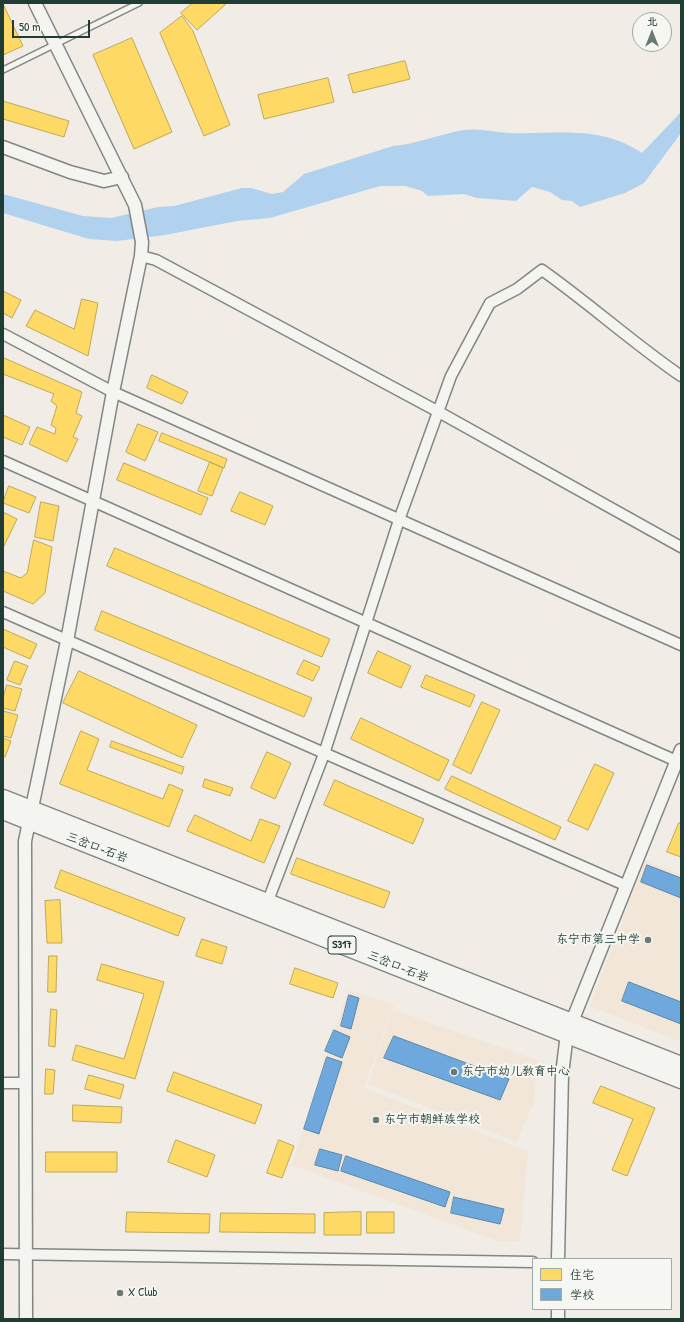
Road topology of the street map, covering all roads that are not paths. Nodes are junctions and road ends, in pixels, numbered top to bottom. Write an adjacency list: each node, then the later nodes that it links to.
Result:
1 (35, 3): 3 (street)
2 (139, 3): 3 (lane)
3 (55, 44): 4 (lane); 6 (street)
4 (3, 70)
5 (3, 147): 6 (street)
6 (122, 177): 7 (street)
7 (141, 256): 10 (street); 11 (street)
8 (3, 334): 10 (street)
9 (681, 376): 11 (street)
10 (113, 392): 13 (street); 14 (street)
11 (437, 411): 14 (street); 15 (street)
12 (3, 461): 13 (street)
13 (94, 501): 17 (street); 18 (street)
14 (399, 520): 17 (street); 19 (street)
15 (681, 547)
16 (3, 612): 18 (street)
17 (366, 622): 20 (street); 21 (street)
18 (67, 641): 20 (street); 24 (street)
19 (681, 645)
20 (324, 754): 25 (street); 26 (street)
21 (680, 758): 25 (street)
22 (3, 798): 24 (highway, 三岔口-石岩 / S317)
23 (3, 811): 24 (highway, 三岔口-石岩 / S317)
24 (31, 815): 26 (highway, 三岔口-石岩 / S317); 31 (street)
25 (627, 886): 27 (street)
26 (266, 908): 27 (highway, 三岔口-石岩 / S317)
27 (570, 1028): 28 (highway, 三岔口-石岩 / S317); 29 (highway, 三岔口-石岩 / S317); 34 (street)
28 (681, 1065)
29 (681, 1080)
30 (3, 1083): 31 (street)
31 (26, 1083): 33 (street)
32 (3, 1254): 33 (street)
33 (26, 1254): 35 (street); 36 (street)
34 (558, 1258)
35 (532, 1262)
36 (26, 1319)

